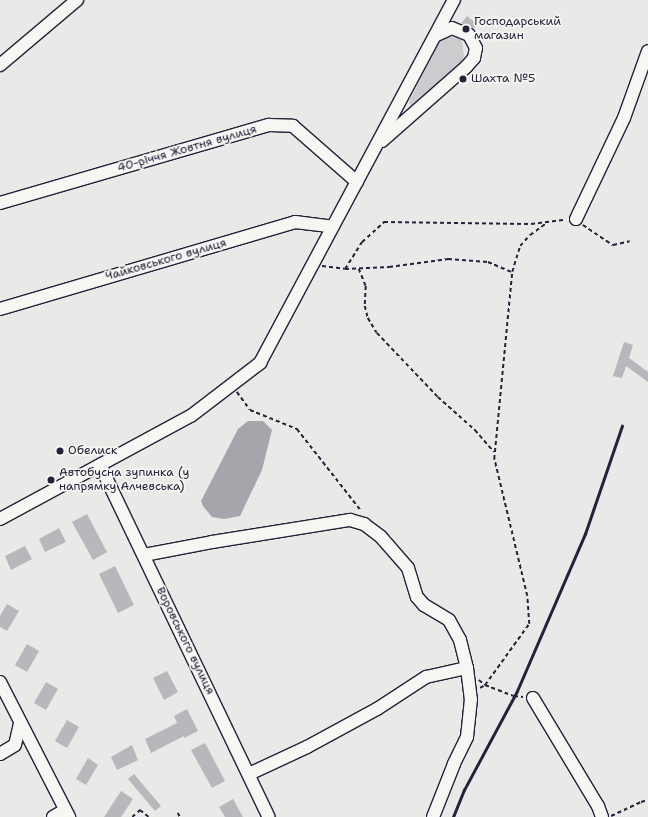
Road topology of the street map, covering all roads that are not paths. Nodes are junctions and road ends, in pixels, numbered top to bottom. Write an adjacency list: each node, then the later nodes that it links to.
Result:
1 (77, 0): 5 (street)
2 (454, 0): 3 (street)
3 (436, 35): 6 (street); 6 (street)
4 (648, 51): 9 (street)
5 (0, 65)
6 (375, 147): 7 (street)
7 (357, 182): 8 (street, 40-річчя Жовтня вулиця); 10 (street)
8 (0, 203)
9 (576, 219)
10 (333, 227): 11 (street, Чайковського вулиця); 12 (street)
11 (0, 309)
12 (100, 465): 13 (street); 14 (street, Воровського вулиця)
13 (0, 519)
14 (144, 555): 15 (street); 20 (street, Воровського вулиця)
15 (467, 668): 20 (street); 24 (street)
16 (0, 682): 18 (street)
17 (533, 698): 25 (street)
18 (20, 723): 19 (street); 21 (street)
19 (0, 754)
20 (249, 774): 23 (street, Воровського вулиця)
21 (67, 814): 22 (street)
22 (53, 817)
23 (269, 817)
24 (433, 817)
25 (602, 817)

